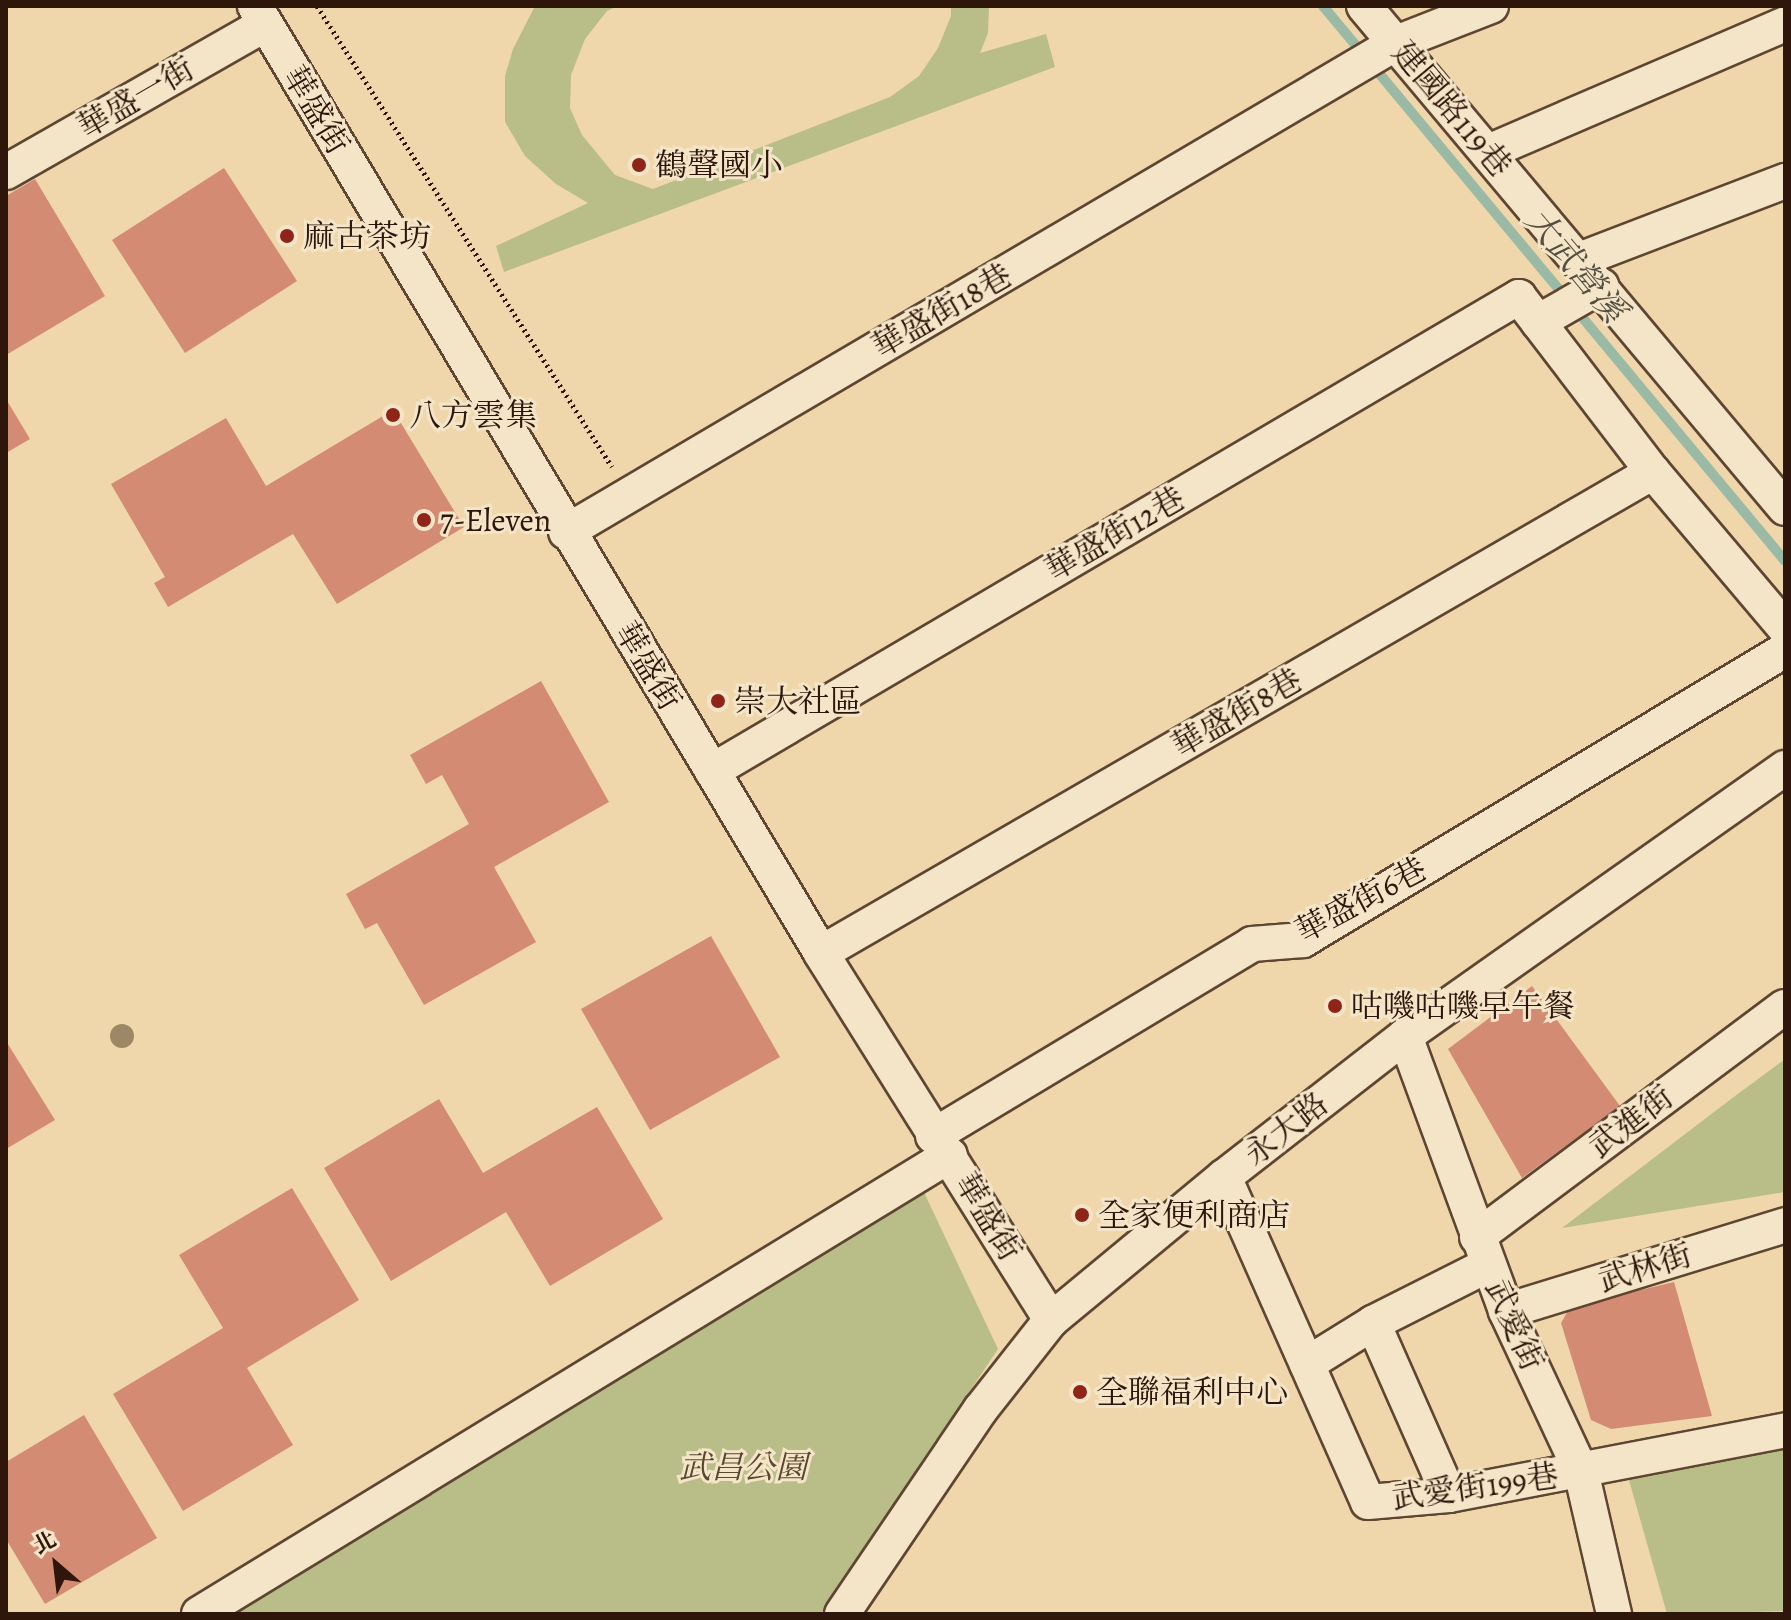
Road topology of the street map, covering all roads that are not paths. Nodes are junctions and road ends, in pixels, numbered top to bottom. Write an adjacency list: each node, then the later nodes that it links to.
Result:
1 (1364, 6): 5 (street, 建國路119巷)
2 (1491, 6): 5 (street, 華盛街18巷)
3 (260, 15): 7 (street, 華盛一街); 13 (street, 華盛街)
4 (1785, 24): 6 (street)
5 (1396, 43): 6 (street, 建國路119巷); 13 (street, 華盛街18巷)
6 (1488, 152): 9 (street, 建國路119巷)
7 (9, 164)
8 (1785, 181): 9 (street)
9 (1579, 260): 10 (street, 建國路119巷)
10 (1560, 302): 11 (street); 12 (street, 建國路119巷); 17 (street, 華盛街12巷)
11 (1653, 472): 14 (street); 18 (street, 華盛街8巷)
12 (1785, 508)
13 (566, 532): 17 (street, 華盛街)
14 (1785, 628)
15 (1785, 650): 21 (street, 華盛街6巷)
16 (1785, 768): 20 (street, 永大路)
17 (712, 771): 18 (street, 華盛街)
18 (821, 953): 21 (street, 華盛街)
19 (1785, 1007): 24 (street, 武進街)
20 (1405, 1036): 22 (street, 永大路); 24 (street, 武愛街)
21 (942, 1145): 26 (street, 華盛街); 32 (street, 華盛街6巷)
22 (1224, 1177): 26 (street, 永大路); 28 (street)
23 (1785, 1225): 25 (street, 武林街)
24 (1482, 1251): 25 (street, 武愛街); 27 (street, 武進街)
25 (1506, 1311): 30 (street, 武愛街)
26 (1051, 1320): 33 (street, 永大路)
27 (1373, 1323): 28 (street, 武進街); 31 (street)
28 (1307, 1364): 31 (street, 武愛街199巷)
29 (1785, 1430): 30 (street, 武愛街199巷)
30 (1581, 1471): 31 (street, 武愛街199巷); 34 (street, 武愛街)
31 (1449, 1495)
32 (199, 1614)
33 (842, 1614)
34 (1614, 1614)

